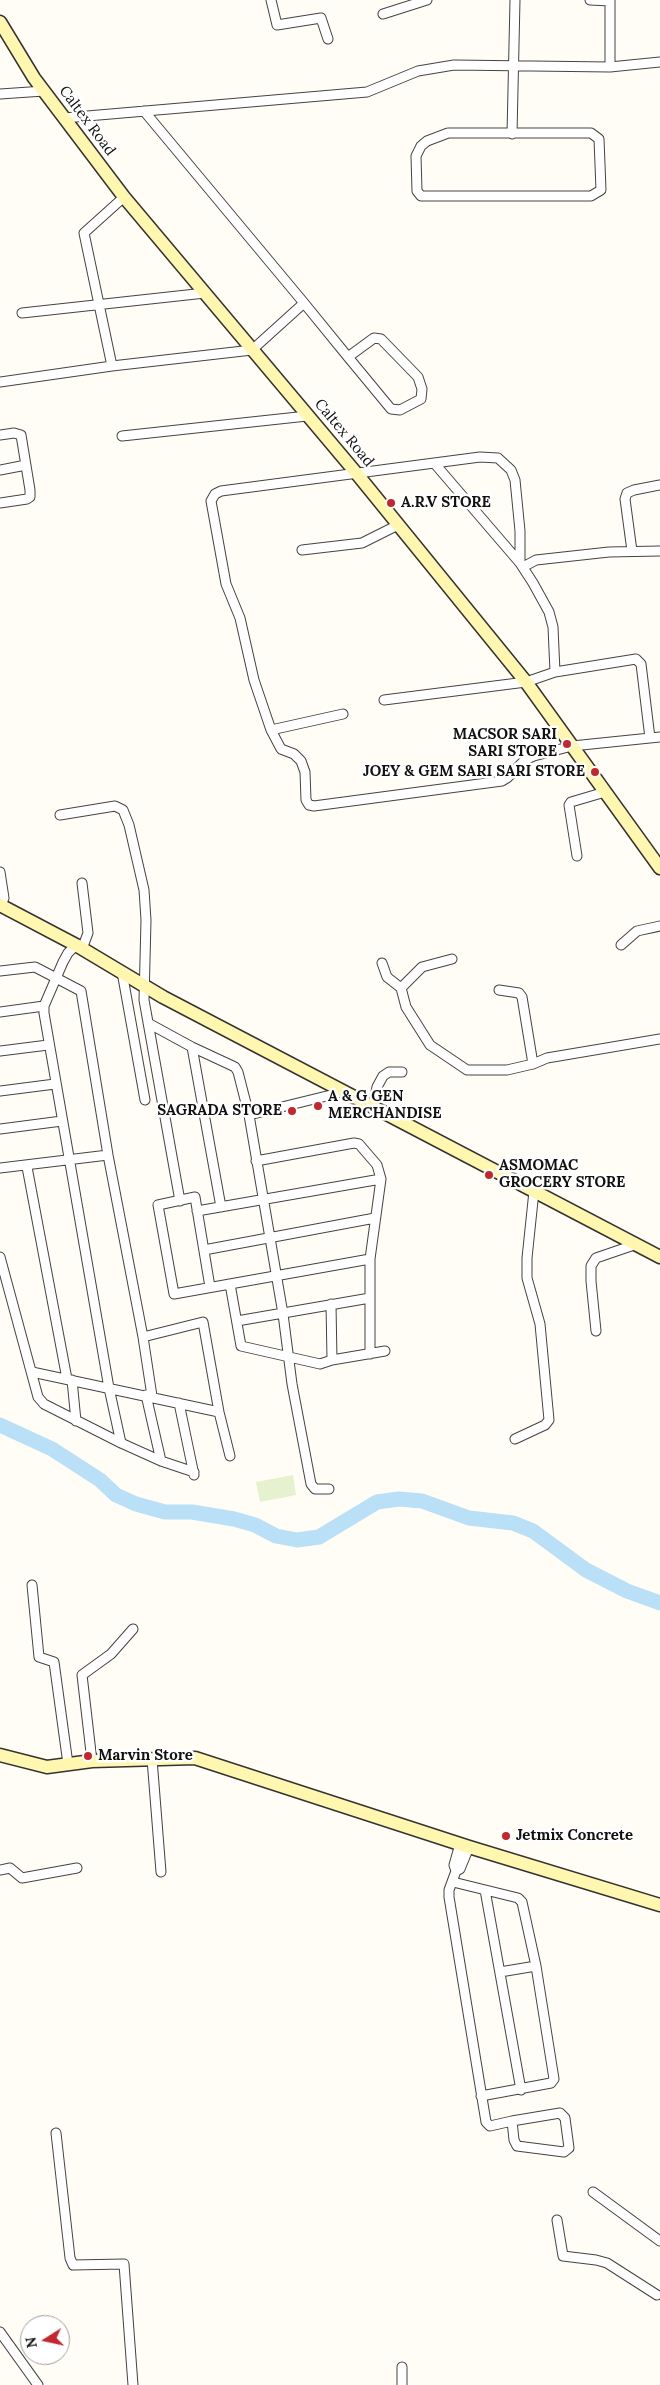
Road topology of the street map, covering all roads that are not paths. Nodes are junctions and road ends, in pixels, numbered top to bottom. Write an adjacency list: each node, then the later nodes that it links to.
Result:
1 (272, 0): 8 (street)
2 (427, 0): 6 (street)
3 (515, 0): 10 (street)
4 (590, 0): 5 (street)
5 (610, 0): 11 (street)
6 (383, 14)
7 (0, 22): 12 (street, Caltex Road)
8 (328, 39)
9 (660, 62): 11 (street)
10 (514, 65): 11 (street); 14 (street); 16 (street)
11 (610, 67)
12 (44, 91): 13 (street); 15 (street, Caltex Road)
13 (0, 94)
14 (144, 111): 15 (street); 20 (street)
15 (64, 118): 17 (street, Caltex Road)
16 (512, 134): 16 (street)
17 (124, 197): 18 (street, Caltex Road); 19 (street)
18 (205, 293): 19 (street); 22 (street, Caltex Road)
19 (100, 303): 21 (street); 24 (street)
20 (304, 303): 22 (street); 23 (street)
21 (22, 313)
22 (252, 350): 24 (street); 26 (street, Caltex Road)
23 (348, 357): 23 (street)
24 (112, 366): 25 (street)
25 (0, 382)
26 (307, 416): 28 (street); 32 (street, Caltex Road)
27 (0, 435): 30 (street)
28 (122, 436)
29 (436, 464): 32 (street); 39 (street); 39 (street)
30 (26, 465): 31 (street); 34 (street)
31 (0, 470)
32 (356, 474): 35 (street, Caltex Road); 44 (street)
33 (660, 485): 37 (street)
34 (0, 503)
35 (398, 525): 36 (street); 41 (street, Caltex Road)
36 (302, 550)
37 (632, 551): 38 (street); 39 (street)
38 (660, 551)
39 (521, 565): 40 (street)
40 (555, 672): 41 (street); 46 (street)
41 (526, 682): 42 (street); 47 (street, Caltex Road)
42 (384, 700)
43 (343, 714): 44 (street)
44 (271, 730): 47 (street)
45 (660, 737): 46 (street)
46 (650, 738): 47 (street)
47 (572, 746): 48 (street, Caltex Road)
48 (605, 792): 50 (street); 51 (street, Caltex Road)
49 (60, 815): 63 (street)
50 (577, 856)
51 (660, 868)
52 (0, 872): 54 (street)
53 (82, 883): 57 (street)
54 (2, 907): 57 (street)
55 (660, 926): 56 (street)
56 (621, 945)
57 (79, 947): 61 (street); 62 (street)
58 (452, 959): 64 (street)
59 (382, 963): 64 (street)
60 (0, 971): 62 (street)
61 (122, 972): 63 (street); 78 (street)
62 (56, 979): 66 (street); 83 (street)
63 (143, 985): 68 (street); 77 (street)
64 (401, 988): 73 (street)
65 (499, 990): 73 (street)
66 (44, 1006): 67 (street); 70 (street)
67 (0, 1012)
68 (148, 1023): 71 (street); 91 (street)
69 (660, 1039): 73 (street)
70 (48, 1045): 72 (street); 75 (street)
71 (192, 1047): 80 (street); 92 (street)
72 (0, 1051)
73 (533, 1064)
74 (402, 1072): 79 (street)
75 (55, 1084): 76 (street); 81 (street)
76 (0, 1091)
77 (343, 1092): 79 (street); 80 (street)
78 (145, 1100)
79 (373, 1108): 89 (street)
80 (249, 1115): 85 (street)
81 (62, 1122): 82 (street); 84 (street)
82 (0, 1129)
83 (108, 1155): 84 (street); 109 (street)
84 (70, 1160): 86 (street); 116 (street)
85 (256, 1161): 88 (street); 90 (street)
86 (28, 1166): 87 (street); 115 (street)
87 (0, 1168)
88 (381, 1179): 90 (street); 94 (street)
89 (534, 1191): 96 (street); 121 (street)
90 (263, 1199): 92 (street); 95 (street)
91 (180, 1200): 93 (street); 103 (street)
92 (221, 1207): 93 (street)
93 (197, 1211): 97 (street)
94 (375, 1218): 95 (street); 100 (street)
95 (269, 1237): 97 (street); 101 (street)
96 (634, 1245): 99 (street); 108 (street)
97 (204, 1250): 103 (street)
98 (0, 1257): 114 (street)
99 (660, 1257)
100 (370, 1260): 101 (street); 104 (street)
101 (277, 1275): 102 (street); 106 (street)
102 (230, 1284): 103 (street); 107 (street)
103 (210, 1287)
104 (370, 1298): 105 (street); 111 (street)
105 (332, 1304): 106 (street); 113 (street)
106 (283, 1314): 107 (street); 112 (street)
107 (237, 1321): 112 (street)
108 (596, 1331)
109 (143, 1337): 117 (street); 119 (street)
110 (385, 1352): 111 (street)
111 (370, 1354): 113 (street)
112 (288, 1357): 113 (street); 125 (street)
113 (332, 1360)
114 (32, 1372): 115 (street); 120 (street)
115 (70, 1380): 116 (street); 120 (street)
116 (109, 1388): 117 (street); 122 (street)
117 (149, 1395): 118 (street); 124 (street)
118 (179, 1403): 119 (street); 124 (street)
119 (219, 1412): 123 (street)
120 (76, 1421): 122 (street)
121 (515, 1439)
122 (121, 1443): 124 (street)
123 (230, 1456)
124 (161, 1461)
125 (329, 1489)
126 (32, 1585): 131 (street)
127 (133, 1629): 130 (street)
128 (0, 1755): 131 (street)
129 (152, 1759): 130 (street); 132 (street); 135 (street)
130 (92, 1761): 131 (street)
131 (68, 1764)
132 (464, 1845): 136 (street); 138 (street)
133 (77, 1868): 134 (street)
134 (0, 1870)
135 (161, 1872)
136 (452, 1882): 137 (street); 142 (street)
137 (485, 1890): 139 (street); 140 (street)
138 (660, 1905)
139 (536, 1966): 140 (street); 141 (street)
140 (500, 1972): 141 (street)
141 (521, 2090): 142 (street)
142 (481, 2096): 143 (street)
143 (512, 2121): 143 (street)
144 (56, 2133): 152 (street)
145 (593, 2192): 147 (street)
146 (557, 2220): 148 (street)
147 (660, 2241)
148 (659, 2294)
149 (0, 2332): 151 (street)
150 (402, 2367): 153 (street)
151 (38, 2385)
152 (133, 2385)
153 (402, 2385)

